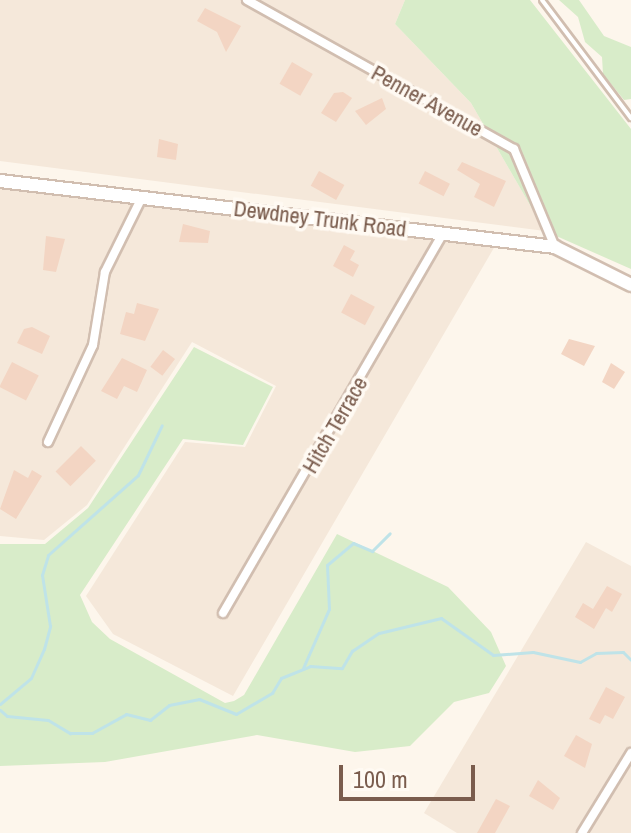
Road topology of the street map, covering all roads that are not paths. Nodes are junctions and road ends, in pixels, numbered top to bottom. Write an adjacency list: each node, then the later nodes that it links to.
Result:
1 (247, 0): 7 (street, Penner Avenue)
2 (542, 0): 3 (lane)
3 (631, 118)
4 (0, 181): 5 (main road, Dewdney Trunk Road)
5 (142, 196): 6 (main road, Dewdney Trunk Road); 9 (street)
6 (443, 234): 7 (main road, Dewdney Trunk Road); 10 (street, Hitch Terrace)
7 (555, 247): 8 (main road, Dewdney Trunk Road)
8 (631, 285)
9 (48, 442)
10 (223, 613)
11 (631, 753): 12 (street)
12 (582, 833)

